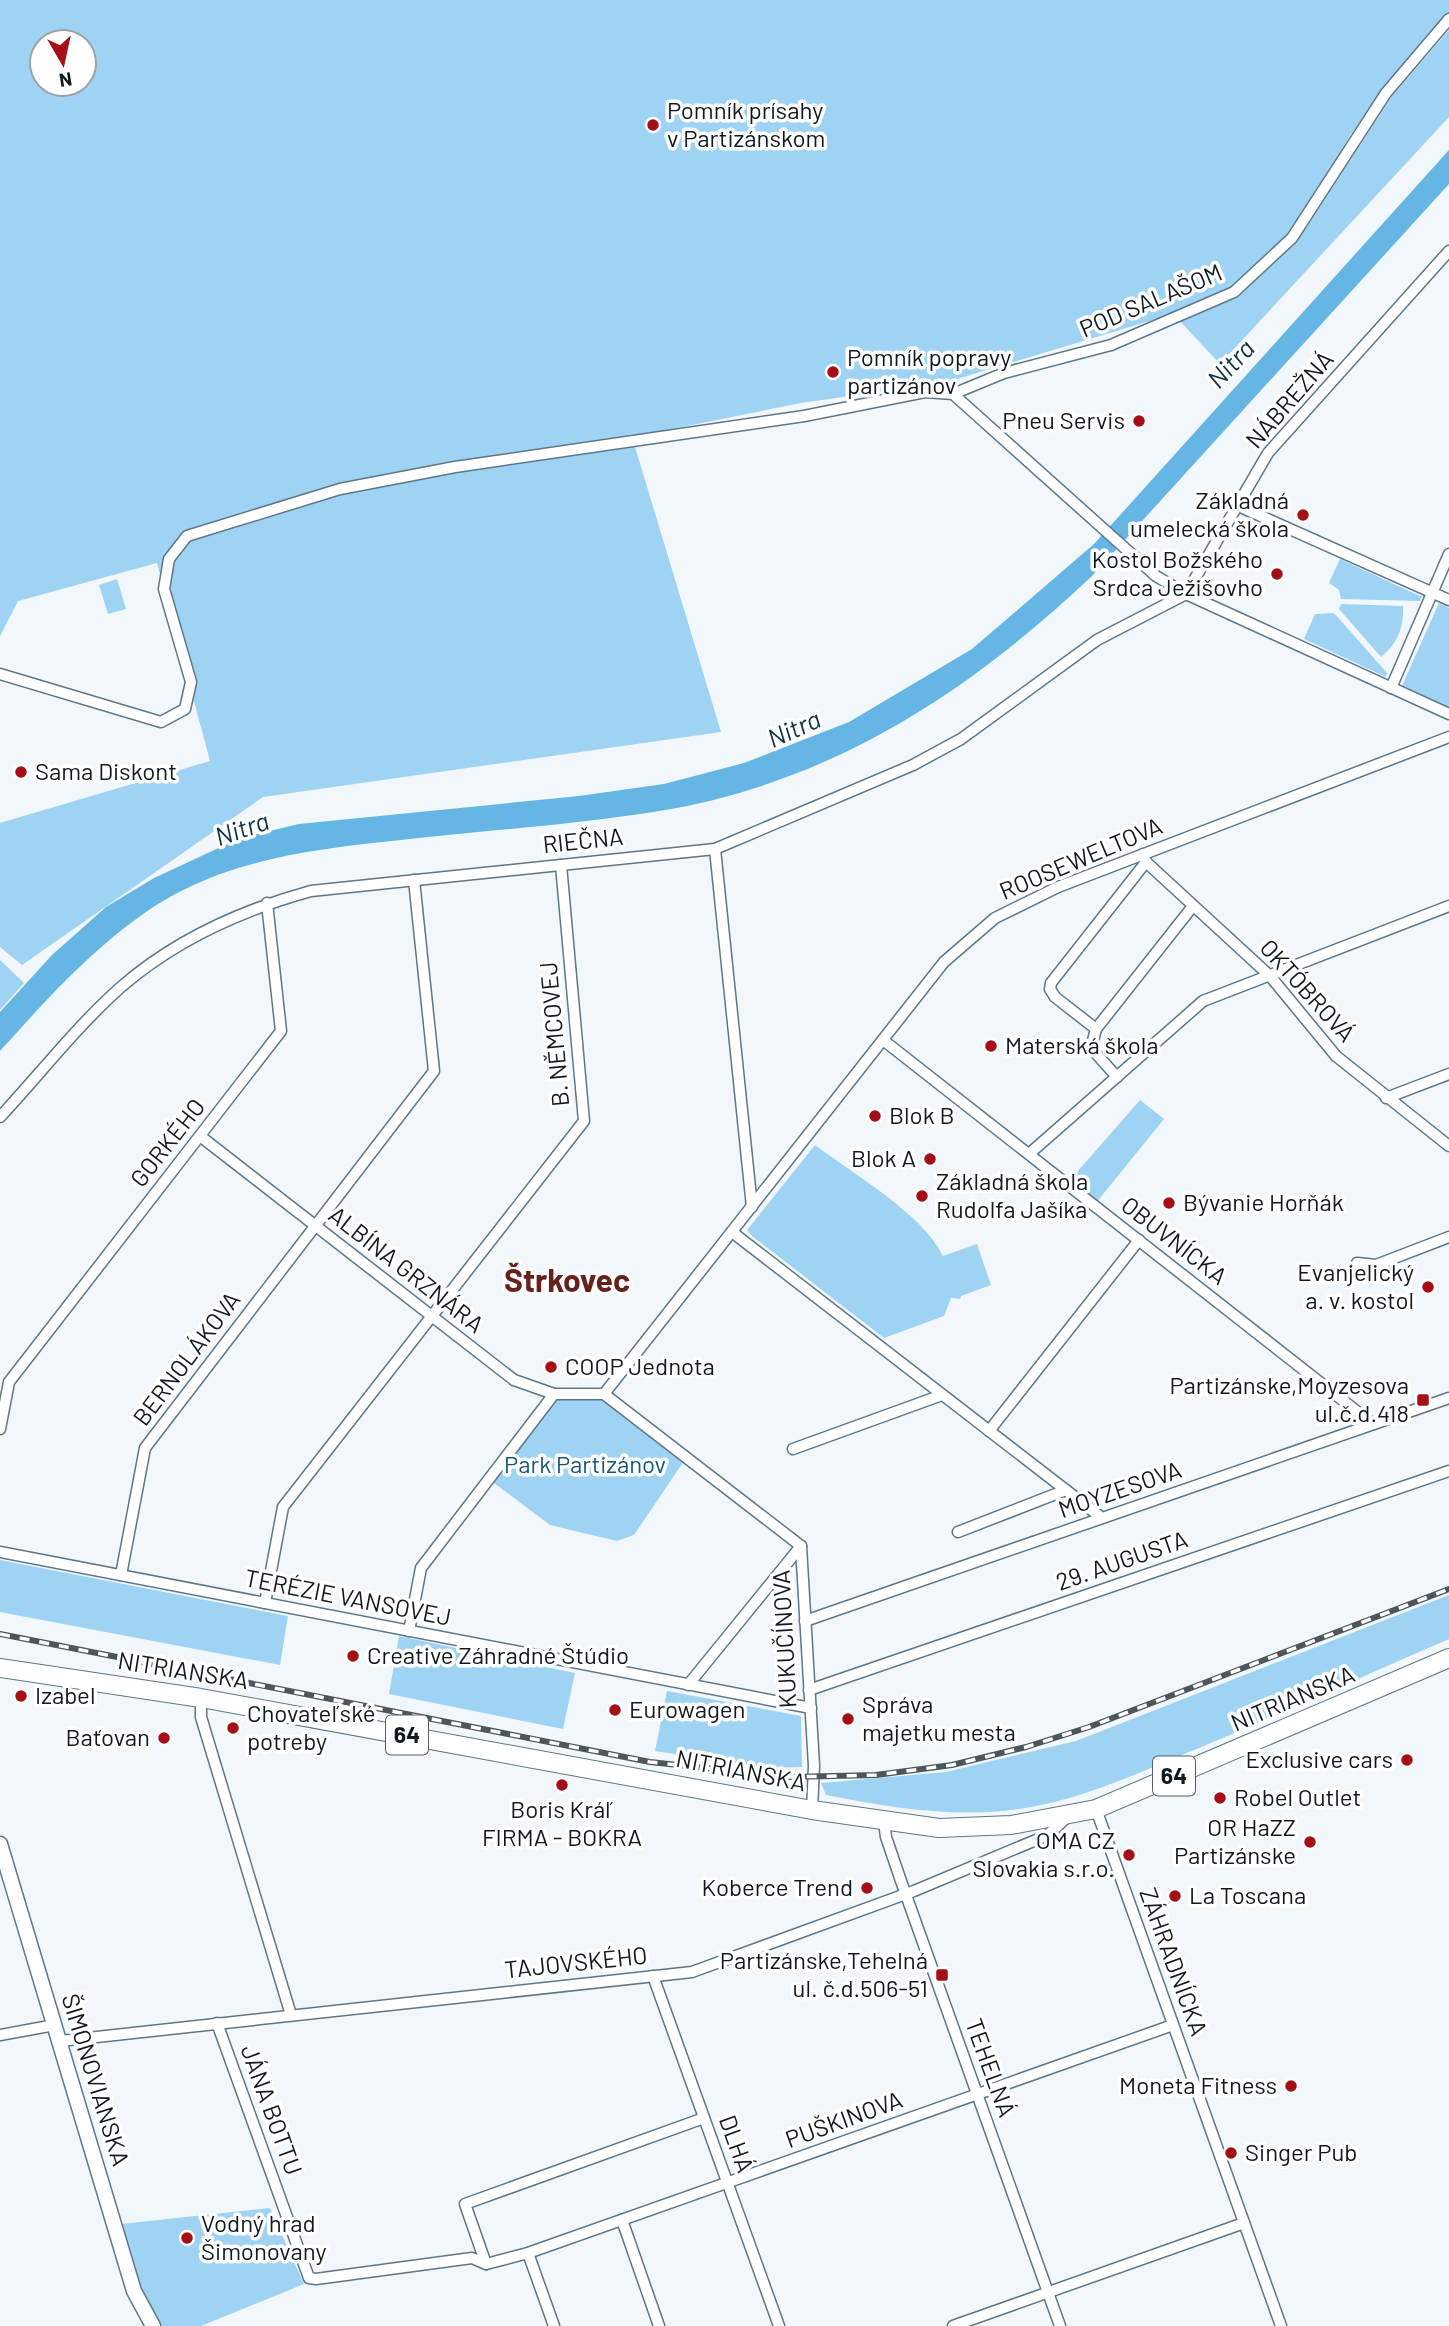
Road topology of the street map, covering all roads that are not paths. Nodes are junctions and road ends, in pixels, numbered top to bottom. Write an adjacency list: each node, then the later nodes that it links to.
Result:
1 (1449, 19): 3 (street, POD SALAŠOM)
2 (1449, 251): 4 (street, NÁBREŽNÁ)
3 (953, 394): 7 (street); 9 (street)
4 (1236, 505): 6 (street); 7 (street, NÁBREŽNÁ)
5 (1449, 554): 6 (street)
6 (1432, 593): 8 (street); 10 (street)
7 (1186, 594): 10 (street); 13 (street, RIEČNA)
8 (1449, 600)
9 (0, 674)
10 (1391, 688): 11 (street)
11 (1449, 714)
12 (1449, 737): 14 (street, ROOSEWELTOVA)
13 (715, 849): 15 (street, RIEČNA); 30 (street)
14 (1145, 858): 18 (street, OKTÓBROVÁ); 21 (street); 22 (street, ROOSEWELTOVA)
15 (561, 865): 16 (street, RIEČNA); 36 (street, B. NĚMCOVEJ)
16 (414, 880): 17 (street, RIEČNA); 31 (street, BERNOLÁKOVA)
17 (267, 903): 26 (street, RIEČNA); 27 (street, GORKÉHO)
18 (1193, 906): 20 (street, OKTÓBROVÁ); 21 (street)
19 (1449, 906): 20 (street)
20 (1270, 976): 24 (street); 25 (street, OKTÓBROVÁ)
21 (1096, 1029): 24 (street)
22 (883, 1040): 29 (street, OBUVNÍCKA); 30 (street, ROOSEWELTOVA)
23 (1449, 1074): 25 (street)
24 (1117, 1077): 29 (street)
25 (1386, 1098): 28 (street, OKTÓBROVÁ)
26 (0, 1117)
27 (200, 1136): 31 (street, ALBÍNA GRZNÁRA); 37 (street, GORKÉHO)
28 (1449, 1146)
29 (1029, 1154): 34 (street, OBUVNÍCKA)
30 (752, 1207): 32 (street, ROOSEWELTOVA)
31 (315, 1226): 36 (street, ALBÍNA GRZNÁRA); 52 (street, BERNOLÁKOVA)
32 (732, 1232): 39 (street, ROOSEWELTOVA); 40 (street)
33 (1449, 1237): 35 (street)
34 (1139, 1240): 42 (street, OBUVNÍCKA); 44 (street)
35 (1357, 1263)
36 (430, 1315): 38 (street, ALBÍNA GRZNÁRA); 53 (street, B. NĚMCOVEJ)
37 (5, 1380): 43 (street, GORKÉHO)
38 (554, 1394): 39 (street, ALBÍNA GRZNÁRA); 55 (street)
39 (604, 1394): 50 (street, KUKUČÍNOVA)
40 (942, 1395): 44 (street); 45 (street)
41 (1449, 1398): 42 (street, MOYZESOVA)
42 (1373, 1424): 48 (street, MOYZESOVA)
43 (0, 1429)
44 (989, 1431): 47 (street)
45 (793, 1449)
46 (1449, 1471): 59 (street, 29. AUGUSTA)
47 (1066, 1490): 48 (street); 49 (street)
48 (1102, 1518): 54 (street, MOYZESOVA)
49 (958, 1532)
50 (801, 1546): 54 (street, KUKUČÍNOVA); 58 (street)
51 (0, 1552): 52 (street, TERÉZIE VANSOVEJ)
52 (121, 1575): 53 (street, TERÉZIE VANSOVEJ)
53 (265, 1603): 55 (street, TERÉZIE VANSOVEJ)
54 (805, 1621): 59 (street, KUKUČÍNOVA)
55 (409, 1631): 58 (street, TERÉZIE VANSOVEJ)
56 (1449, 1658): 63 (main road, NITRIANSKA / 64)
57 (0, 1668): 60 (main road, NITRIANSKA / 64)
58 (688, 1685): 61 (street, TERÉZIE VANSOVEJ)
59 (809, 1690): 61 (street, KUKUČÍNOVA)
60 (201, 1698): 62 (main road, NITRIANSKA / 64); 69 (street)
61 (811, 1708): 62 (street, KUKUČÍNOVA)
62 (812, 1810): 65 (main road, NITRIANSKA / 64)
63 (1096, 1810): 64 (main road, NITRIANSKA / 64); 72 (street, ZÁHRADNÍCKA)
64 (1067, 1817): 65 (main road, NITRIANSKA / 64); 67 (street, TAJOVSKÉHO)
65 (884, 1822): 67 (street, TEHELNÁ)
66 (0, 1844): 71 (street, ŠIMONOVIANSKA)
67 (906, 1895): 68 (street, TAJOVSKÉHO); 75 (street, TEHELNÁ)
68 (653, 1976): 69 (street, TAJOVSKÉHO); 76 (street, DLHÁ)
69 (291, 2015): 70 (street, TAJOVSKÉHO)
70 (217, 2023): 74 (street, TAJOVSKÉHO); 81 (street, JÁNA BOTTU)
71 (55, 2025): 73 (street); 74 (street, ŠIMONOVIANSKA)
72 (1173, 2025): 75 (street, PUŠKINOVA); 79 (street, ZÁHRADNÍCKA)
73 (0, 2035)
74 (60, 2041): 83 (street, ŠIMONOVIANSKA)
75 (977, 2094): 77 (street, PUŠKINOVA); 82 (street, TEHELNÁ)
76 (705, 2118): 77 (street, DLHÁ); 81 (street)
77 (728, 2183): 78 (street, PUŠKINOVA); 86 (street, DLHÁ)
78 (622, 2220): 80 (street, PUŠKINOVA); 85 (street)
79 (1244, 2223): 82 (street); 89 (street, ZÁHRADNÍCKA)
80 (528, 2253): 81 (street, JÁNA BOTTU); 84 (street)
81 (486, 2264)
82 (1048, 2292): 87 (street); 88 (street, TEHELNÁ)
83 (153, 2326)
84 (554, 2326)
85 (659, 2326)
86 (779, 2326)
87 (953, 2326)
88 (1060, 2326)
89 (1281, 2326)

